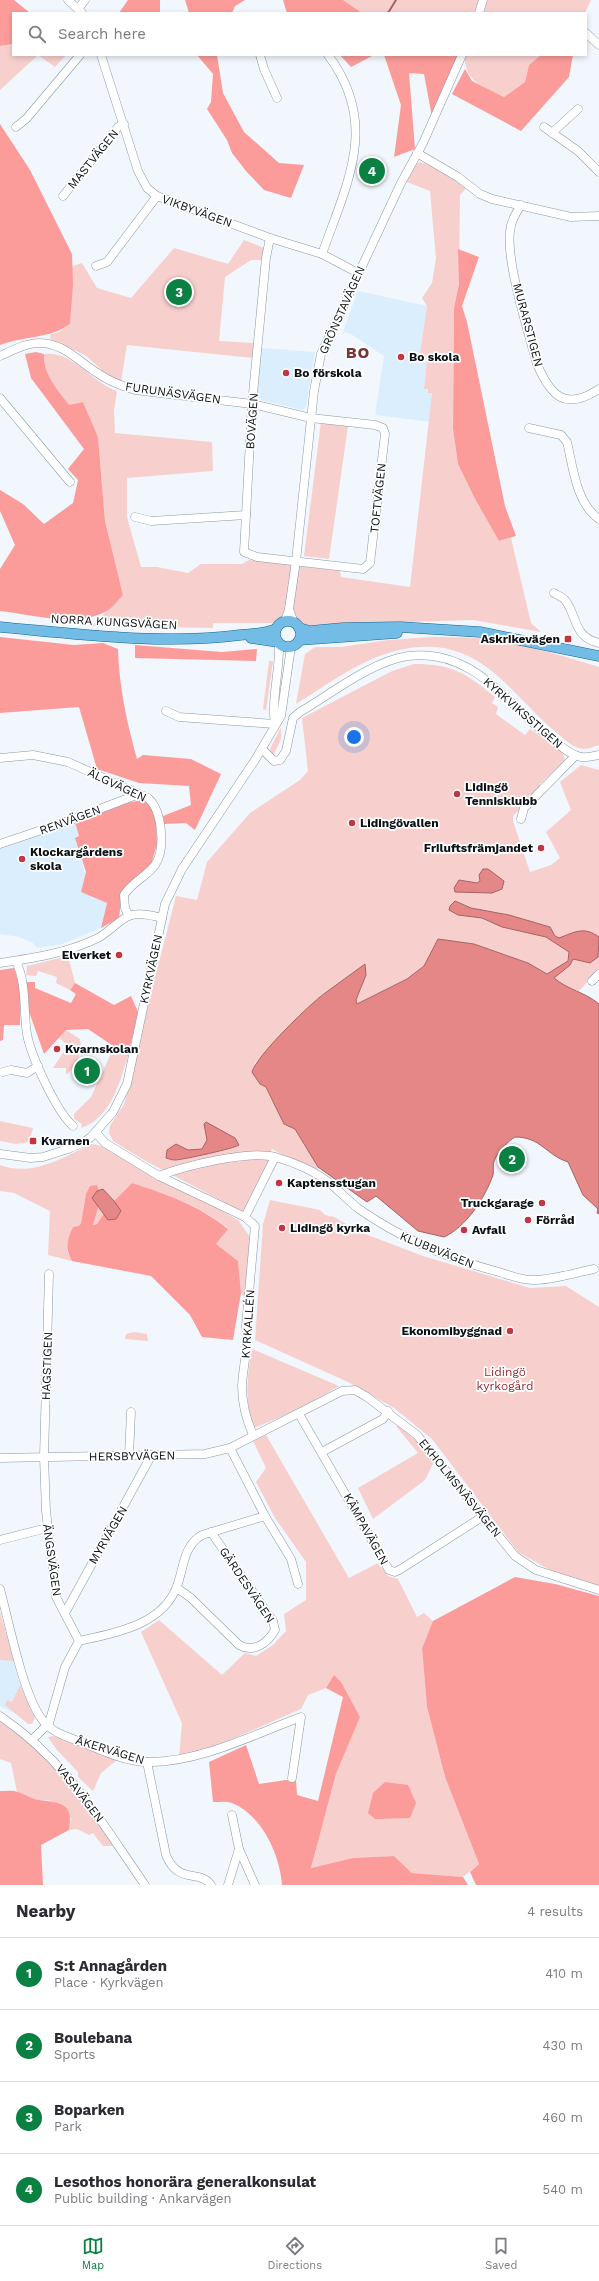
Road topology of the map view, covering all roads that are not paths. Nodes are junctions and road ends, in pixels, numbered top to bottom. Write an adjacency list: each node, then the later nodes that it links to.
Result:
1 (68, 0): 4 (street)
2 (85, 0): 4 (street)
3 (483, 0): 5 (street)
4 (80, 11)
5 (479, 12)
6 (587, 34): 7 (street)
7 (599, 45)
8 (79, 56): 16 (street)
9 (101, 56): 15 (street, VIKBYVÄGEN)
10 (260, 56): 13 (street)
11 (329, 56): 26 (street)
12 (462, 56): 19 (street, GRÖNSTAVÄGEN)
13 (277, 98)
14 (578, 108): 18 (street)
15 (124, 124): 21 (street, MASTVÄGEN); 22 (street, VIKBYVÄGEN)
16 (16, 127)
17 (544, 127): 18 (street)
18 (552, 132): 20 (street)
19 (417, 153): 23 (street); 28 (street, GRÖNSTAVÄGEN)
20 (599, 172)
21 (63, 196)
22 (157, 196): 25 (street, VIKBYVÄGEN); 27 (street)
23 (520, 205): 24 (street); 30 (street, MURARSTIGEN)
24 (599, 216)
25 (270, 238): 26 (street, VIKBYVÄGEN); 32 (street, BOVÄGEN)
26 (322, 254): 28 (street, VIKBYVÄGEN)
27 (96, 266)
28 (358, 273): 33 (street, GRÖNSTAVÄGEN)
29 (0, 356): 32 (street, FURUNÄSVÄGEN)
30 (599, 389)
31 (0, 398): 35 (street)
32 (252, 404): 33 (street, FURUNÄSVÄGEN); 36 (street, BOVÄGEN)
33 (311, 418): 39 (street, GRÖNSTAVÄGEN); 39 (street, TOFTVÄGEN)
34 (529, 428): 38 (street)
35 (70, 482)
36 (246, 515): 37 (street); 39 (street, BOVÄGEN)
37 (135, 517)
38 (599, 519)
39 (296, 561): 41 (street, GRÖNSTAVÄGEN)
40 (554, 593): 48 (street)
41 (293, 624): 43 (main road); 44 (main road); 46 (main road)
42 (0, 627): 45 (main road, NORRA KUNGSVÄGEN)
43 (276, 629): 45 (main road, NORRA KUNGSVÄGEN); 47 (main road)
44 (412, 629): 46 (main road); 50 (main road)
45 (227, 637): 47 (main road, NORRA KUNGSVÄGEN)
46 (300, 640): 49 (main road)
47 (278, 643): 49 (main road, NORRA KUNGSVÄGEN); 52 (street, KYRKVÄGEN)
48 (599, 643)
49 (291, 647): 52 (street, KYRKVÄGEN)
50 (599, 656)
51 (166, 711): 52 (street)
52 (275, 724): 53 (street, KYRKVÄGEN)
53 (262, 749): 55 (street, KYRKVIKSSTIGEN); 61 (street, KYRKVÄGEN)
54 (599, 754): 55 (street, KYRKVIKSSTIGEN)
55 (576, 756): 58 (street, KYRKVIKSSTIGEN)
56 (0, 758): 57 (street, ÄLGVÄGEN)
57 (139, 794): 59 (street, RENVÄGEN); 60 (street, ÄLGVÄGEN)
58 (521, 819)
59 (0, 844)
60 (129, 916): 61 (street); 62 (street)
61 (162, 918): 69 (street, KYRKVÄGEN)
62 (16, 961): 63 (street); 66 (street)
63 (0, 963)
64 (599, 974): 65 (street)
65 (592, 981)
66 (38, 1066): 67 (street); 68 (street)
67 (3, 1072)
68 (73, 1126)
69 (96, 1133): 70 (street, KYRKVÄGEN); 72 (street, KYRKALLÉN)
70 (0, 1154)
71 (275, 1157): 72 (street, KLUBBVÄGEN); 73 (street); 74 (street, KLUBBVÄGEN)
72 (159, 1176): 73 (street, KYRKALLÉN)
73 (244, 1216): 79 (street, KYRKALLÉN)
74 (594, 1269)
75 (49, 1274): 84 (street, HAGSTIGEN)
76 (388, 1411): 78 (street, EKHOLMSNÄSVÄGEN); 81 (street); 87 (street, EKHOLMSNÄSVÄGEN)
77 (131, 1412): 82 (street)
78 (299, 1414): 79 (street, EKHOLMSNÄSVÄGEN); 81 (street, KÄMPAVÄGEN)
79 (256, 1433): 80 (street, HERSBYVÄGEN)
80 (230, 1448): 83 (street, HERSBYVÄGEN); 86 (street)
81 (322, 1452): 87 (street, KÄMPAVÄGEN)
82 (129, 1455): 83 (street, HERSBYVÄGEN); 84 (street, HERSBYVÄGEN)
83 (151, 1456): 95 (street, MYRVÄGEN)
84 (44, 1457): 85 (street, HERSBYVÄGEN); 88 (street, ÄNGSVÄGEN)
85 (0, 1458)
86 (264, 1516): 89 (street); 91 (street)
87 (482, 1517): 94 (street, EKHOLMSNÄSVÄGEN)
88 (48, 1528): 90 (street); 95 (street, ÄNGSVÄGEN)
89 (211, 1532): 92 (street); 92 (street, GÄRDESVÄGEN)
90 (0, 1540)
91 (298, 1584)
92 (177, 1588): 96 (street)
93 (0, 1589): 98 (street, ÅKERVÄGEN)
94 (599, 1590)
95 (65, 1614): 96 (street, ÄNGSVÄGEN)
96 (78, 1643): 98 (street)
97 (0, 1716): 99 (street, VASAVÄGEN)
98 (47, 1726): 99 (street); 100 (street, ÅKERVÄGEN)
99 (32, 1740): 104 (street, VASAVÄGEN)
100 (147, 1762): 101 (street, ÅKERVÄGEN); 105 (street)
101 (292, 1778)
102 (232, 1815): 103 (street)
103 (239, 1849): 106 (street); 107 (street)
104 (145, 1885)
105 (211, 1885)
106 (228, 1885)
107 (255, 1885)

